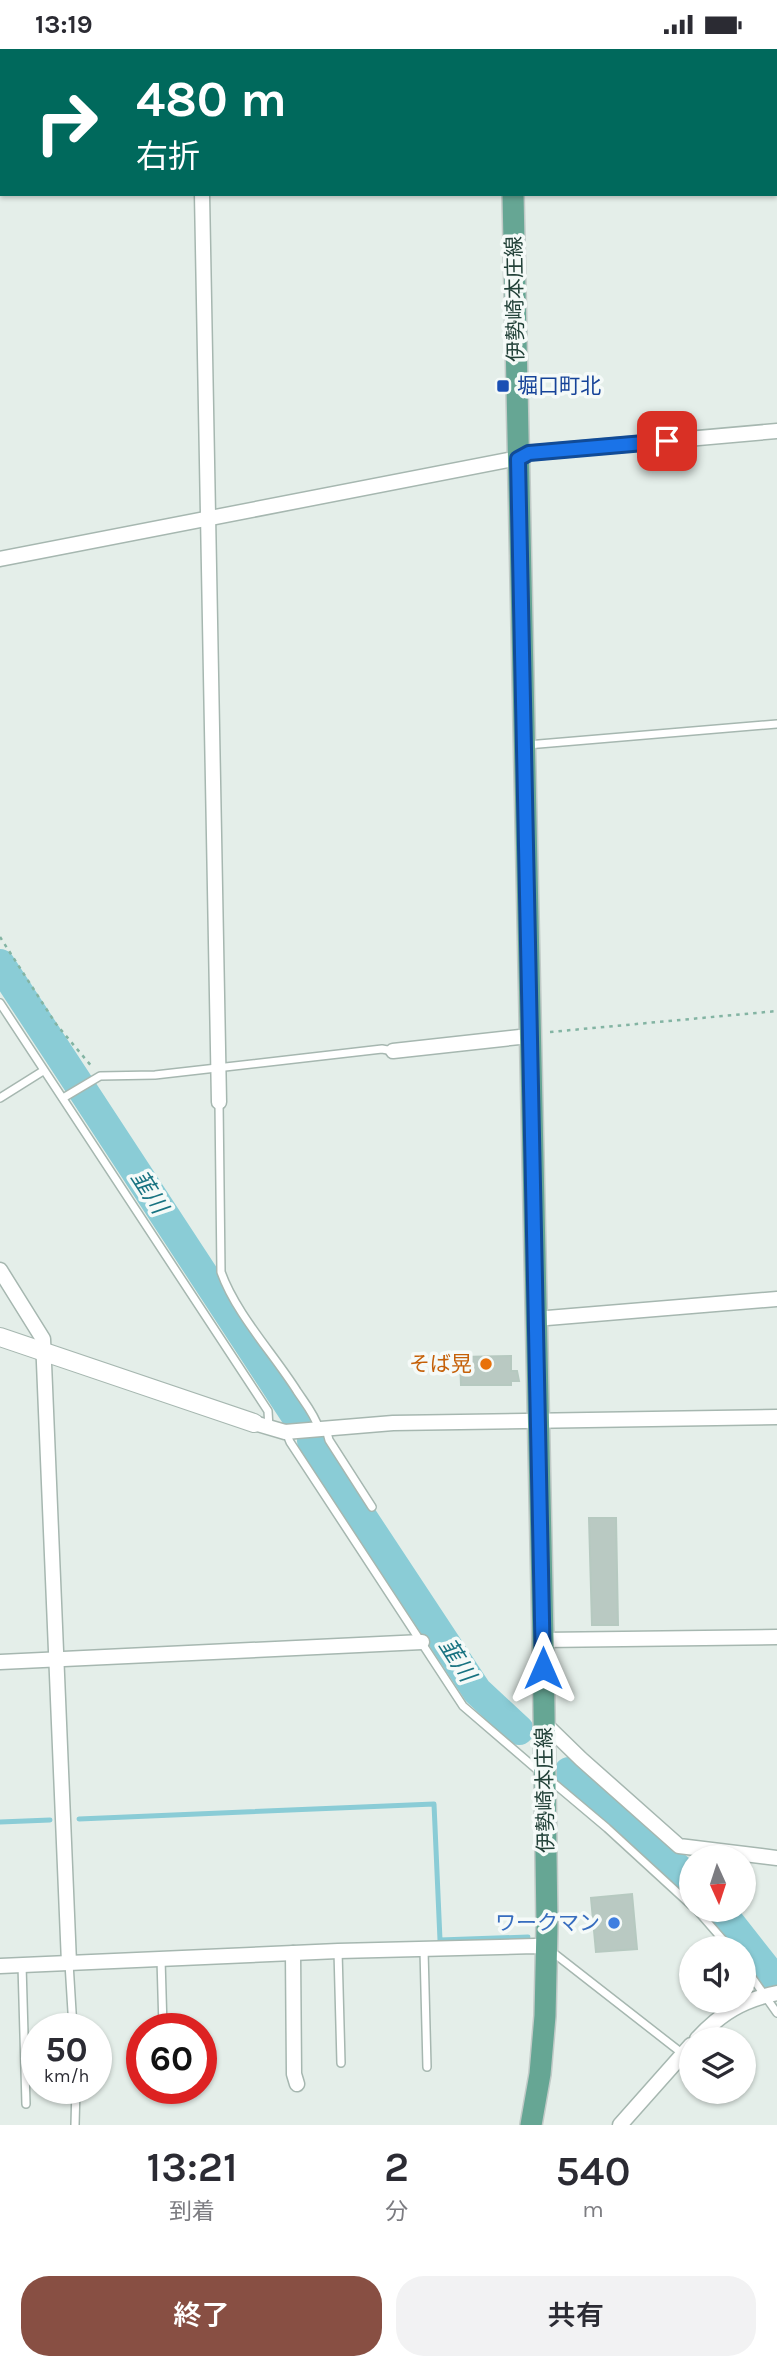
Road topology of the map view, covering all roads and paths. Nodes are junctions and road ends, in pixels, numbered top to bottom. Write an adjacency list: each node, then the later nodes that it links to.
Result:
1 (202, 196): 5 (street)
2 (513, 196): 4 (main road, 伊勢崎本庄線)
3 (777, 431): 4 (street)
4 (518, 459): 5 (street); 8 (main road, 伊勢崎本庄線)
5 (207, 518): 6 (street); 14 (street)
6 (0, 559)
7 (777, 724): 8 (lane)
8 (523, 745): 12 (main road, 伊勢崎本庄線)
9 (0, 937): 16 (path)
10 (0, 1003): 15 (lane)
11 (777, 1011): 12 (path)
12 (529, 1036): 13 (street); 22 (main road, 伊勢崎本庄線)
13 (393, 1051): 14 (lane)
14 (217, 1068): 16 (lane); 19 (street)
15 (43, 1071): 17 (lane); 18 (lane)
16 (96, 1077): 17 (lane)
17 (65, 1097): 27 (lane)
18 (0, 1098)
19 (219, 1102): 28 (lane)
20 (0, 1270): 24 (street)
21 (777, 1299): 22 (street)
22 (535, 1319): 26 (main road, 伊勢崎本庄線)
23 (0, 1337): 24 (street)
24 (43, 1351): 27 (street); 34 (street)
25 (777, 1417): 26 (street)
26 (537, 1419): 28 (street); 32 (main road, 伊勢崎本庄線)
27 (261, 1425): 29 (street)
28 (322, 1429): 29 (street); 30 (lane)
29 (285, 1432): 33 (lane)
30 (372, 1507)
31 (777, 1637): 32 (street)
32 (543, 1640): 36 (main road, 伊勢崎本庄線)
33 (422, 1642): 34 (street); 37 (lane)
34 (57, 1660): 35 (street); 47 (street)
35 (0, 1662)
36 (543, 1722): 37 (main road, 伊勢崎本庄線); 38 (street)
37 (544, 1776): 39 (lane); 42 (main road, 伊勢崎本庄線)
38 (777, 1858)
39 (679, 1894)
40 (707, 1922): 41 (lane)
41 (720, 1936)
42 (547, 1948): 43 (street); 57 (lane); 64 (main road, 伊勢崎本庄線)
43 (424, 1950): 44 (street); 60 (lane)
44 (338, 1951): 45 (street); 59 (lane)
45 (293, 1953): 46 (street); 61 (street)
46 (161, 1959): 47 (street); 54 (lane)
47 (69, 1962): 48 (street); 53 (lane)
48 (22, 1965): 49 (street); 52 (lane)
49 (0, 1966)
50 (756, 1978): 51 (lane)
51 (772, 1994): 55 (lane); 56 (street)
52 (23, 2013)
53 (72, 2013)
54 (163, 2013)
55 (777, 2013)
56 (710, 2027)
57 (679, 2043)
58 (679, 2058): 65 (street)
59 (341, 2063)
60 (427, 2067)
61 (297, 2084)
62 (76, 2104): 63 (lane)
63 (75, 2125)
64 (531, 2125)
65 (620, 2125)

